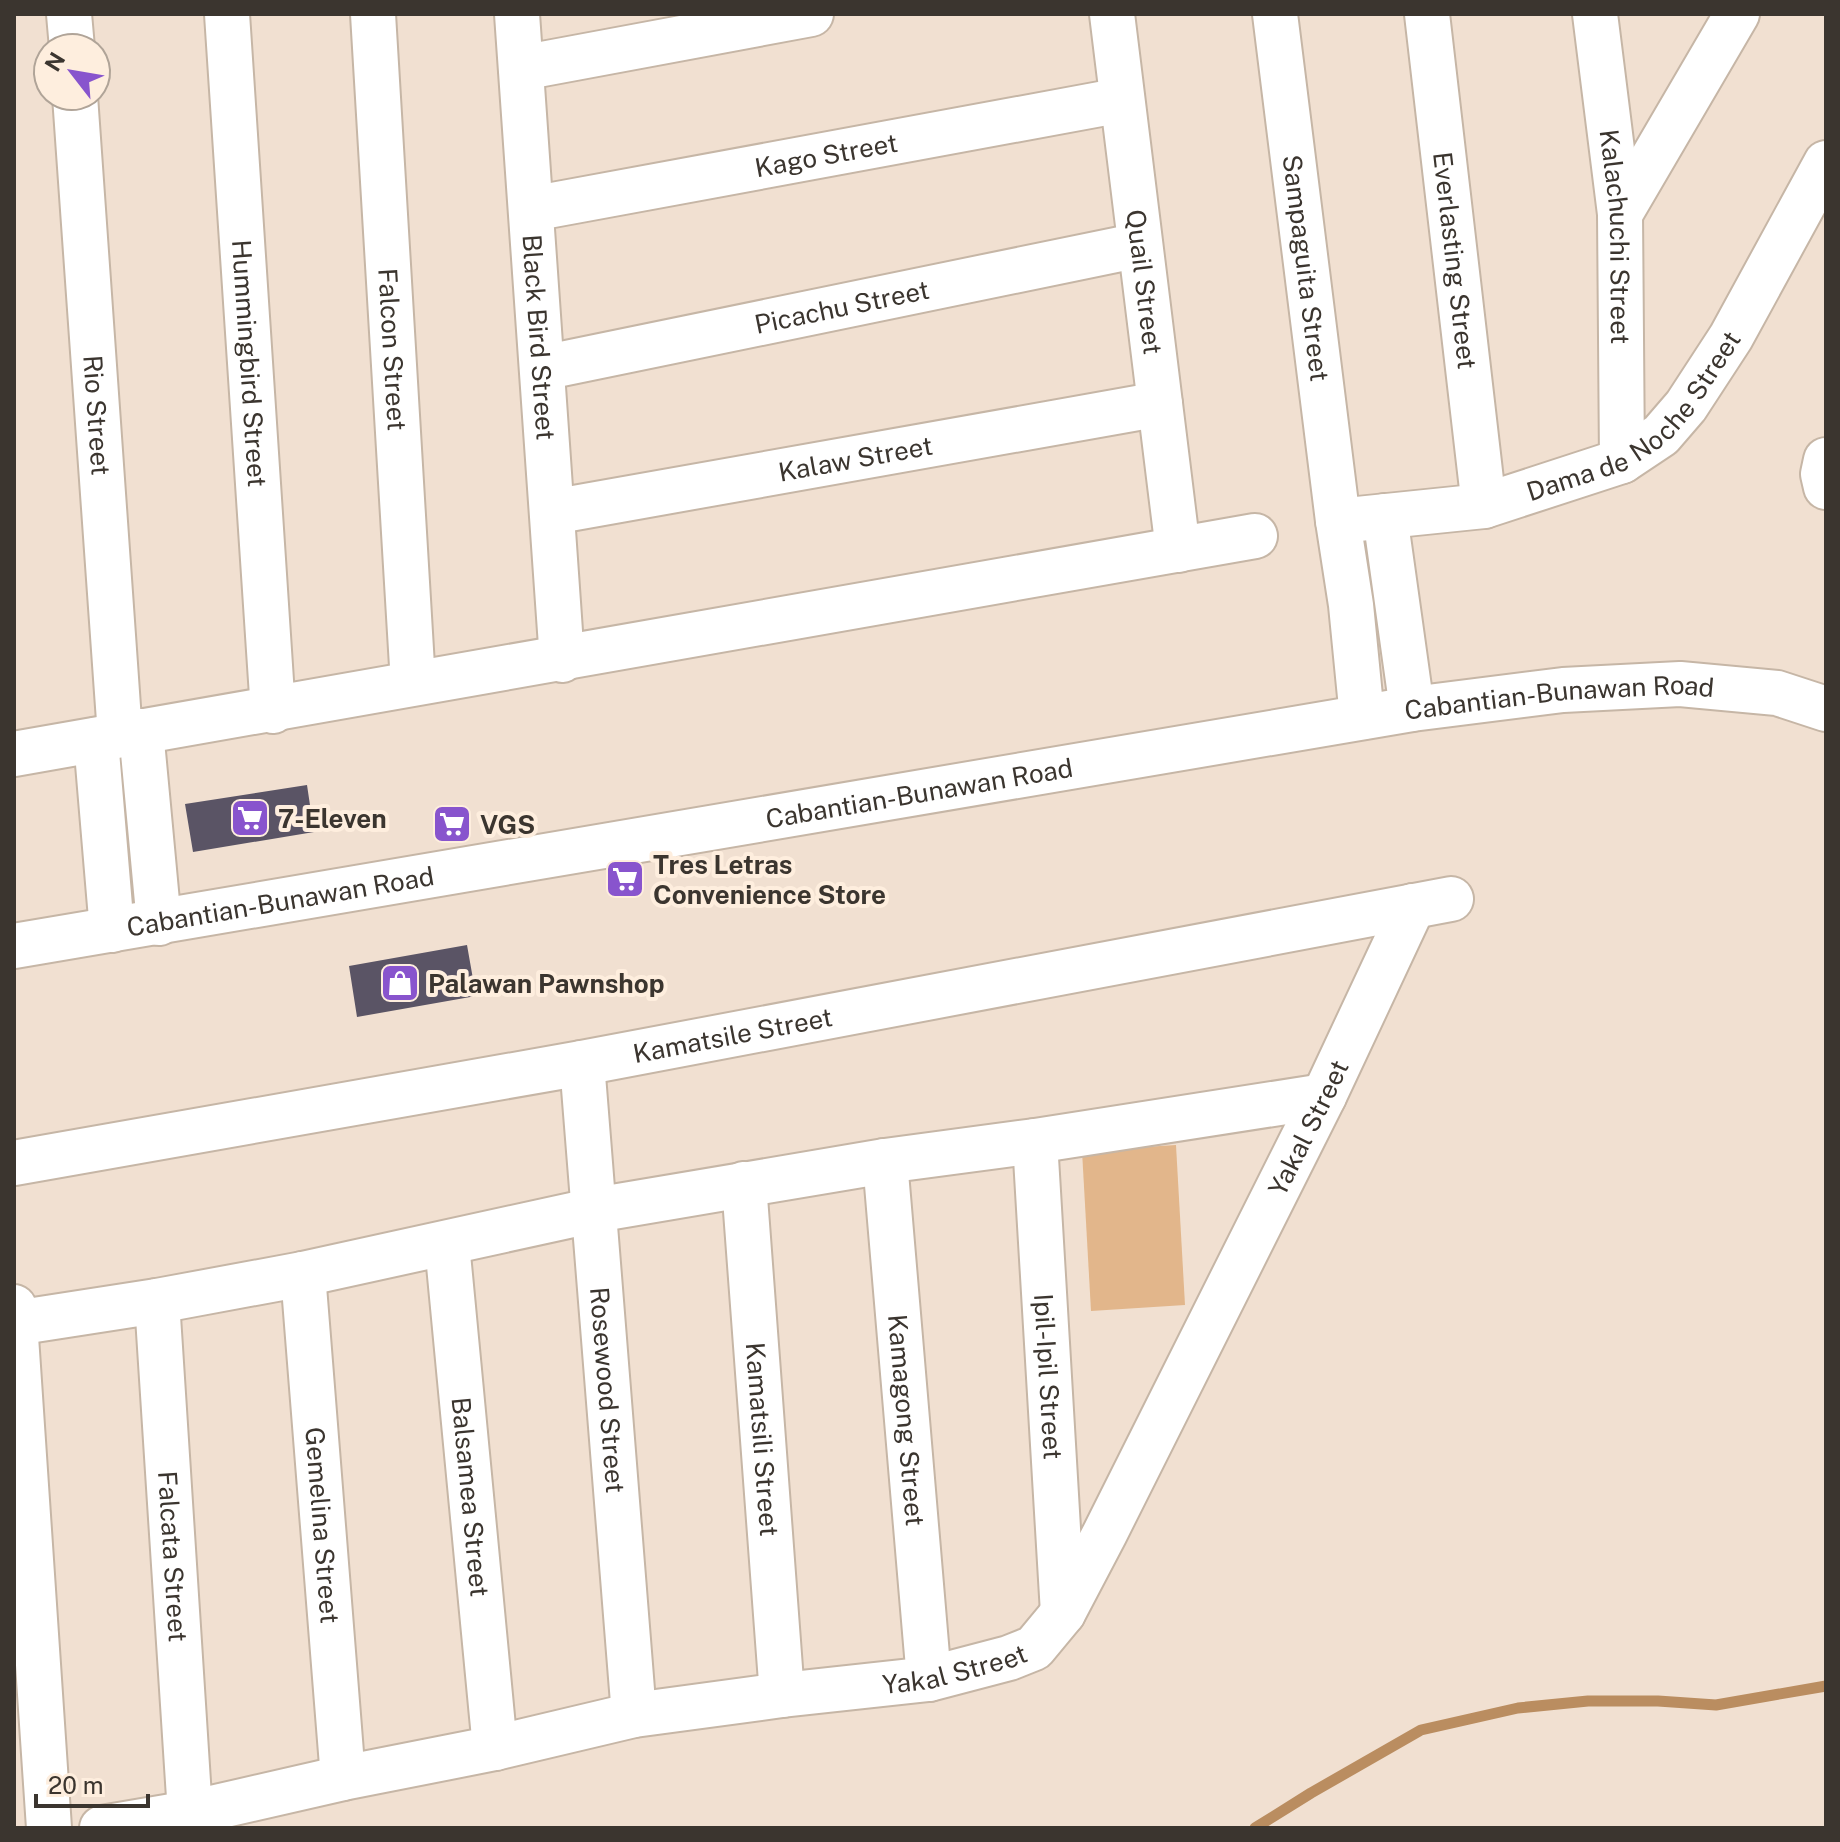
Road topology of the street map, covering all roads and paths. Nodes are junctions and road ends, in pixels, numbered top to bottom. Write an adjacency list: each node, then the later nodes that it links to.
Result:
1 (227, 14): 32 (street, Hummingbird Street)
2 (373, 14): 29 (street, Falcon Street)
3 (517, 14): 10 (street, Black Bird Street)
4 (811, 14): 10 (street)
5 (1112, 14): 11 (street, Quail Street)
6 (1275, 14): 25 (street, Sampaguita Street)
7 (1427, 14): 22 (street, Everlasting Street)
8 (1595, 14): 15 (street, Kalachuchi Street)
9 (1737, 14): 15 (street)
10 (521, 68): 14 (street, Black Bird Street)
11 (1122, 100): 14 (street, Kago Street); 16 (street, Quail Street)
12 (76, 112): 34 (street, Rio Street)
13 (1826, 163): 20 (street, Dama de Noche Street)
14 (531, 209): 17 (street, Black Bird Street)
15 (1620, 214): 20 (street, Kalachuchi Street)
16 (1140, 245): 17 (street, Picachu Street); 18 (street, Quail Street)
17 (542, 368): 23 (street, Black Bird Street)
18 (1160, 404): 23 (street, Kalaw Street); 27 (street, Quail Street)
19 (1826, 460): 21 (street)
20 (1622, 461): 22 (street, Dama de Noche Street)
21 (1826, 487)
22 (1484, 506): 24 (street, Dama de Noche Street)
23 (552, 512): 28 (street, Black Bird Street)
24 (1385, 516): 25 (street, Dama de Noche Street); 30 (street)
25 (1338, 521): 33 (street, Sampaguita Street)
26 (1255, 536): 27 (street)
27 (1178, 550): 28 (street)
28 (562, 660): 29 (street)
29 (413, 683): 32 (street)
30 (1412, 709): 31 (street, Cabantian-Bunawan Road); 33 (street, Cabantian-Bunawan Road)
31 (1826, 709)
32 (273, 711): 34 (street)
33 (1362, 717): 37 (street, Cabantian-Bunawan Road)
34 (119, 735): 35 (street); 37 (street); 38 (street)
35 (14, 754)
36 (1432, 903): 40 (street, Kamatsile Street); 41 (street, Yakal Street)
37 (159, 923): 38 (street, Cabantian-Bunawan Road)
38 (112, 930): 39 (street, Cabantian-Bunawan Road)
39 (14, 946)
40 (582, 1063): 44 (street, Kamatsile Street); 46 (street, Rosewood Street)
41 (1324, 1096): 42 (street); 51 (street, Yakal Street)
42 (1035, 1141): 43 (street); 51 (street, Ipil-Ipil Street)
43 (885, 1161): 45 (street); 52 (street, Kamagong Street)
44 (14, 1163)
45 (744, 1184): 46 (street); 53 (street, Kamatsili Street)
46 (595, 1210): 47 (street); 54 (street, Rosewood Street)
47 (447, 1244): 48 (street); 55 (street, Balsamea Street)
48 (303, 1274): 49 (street); 56 (street, Gemelina Street)
49 (157, 1301): 50 (street); 57 (street, Falcata Street)
50 (15, 1315): 58 (street)
51 (1063, 1613): 52 (street, Yakal Street)
52 (929, 1679): 53 (street, Yakal Street)
53 (782, 1695): 54 (street, Yakal Street)
54 (634, 1715): 55 (street, Yakal Street)
55 (495, 1748): 56 (street, Yakal Street)
56 (343, 1778): 57 (street, Yakal Street)
57 (190, 1813): 59 (street, Yakal Street)
58 (49, 1828)
59 (102, 1828)

